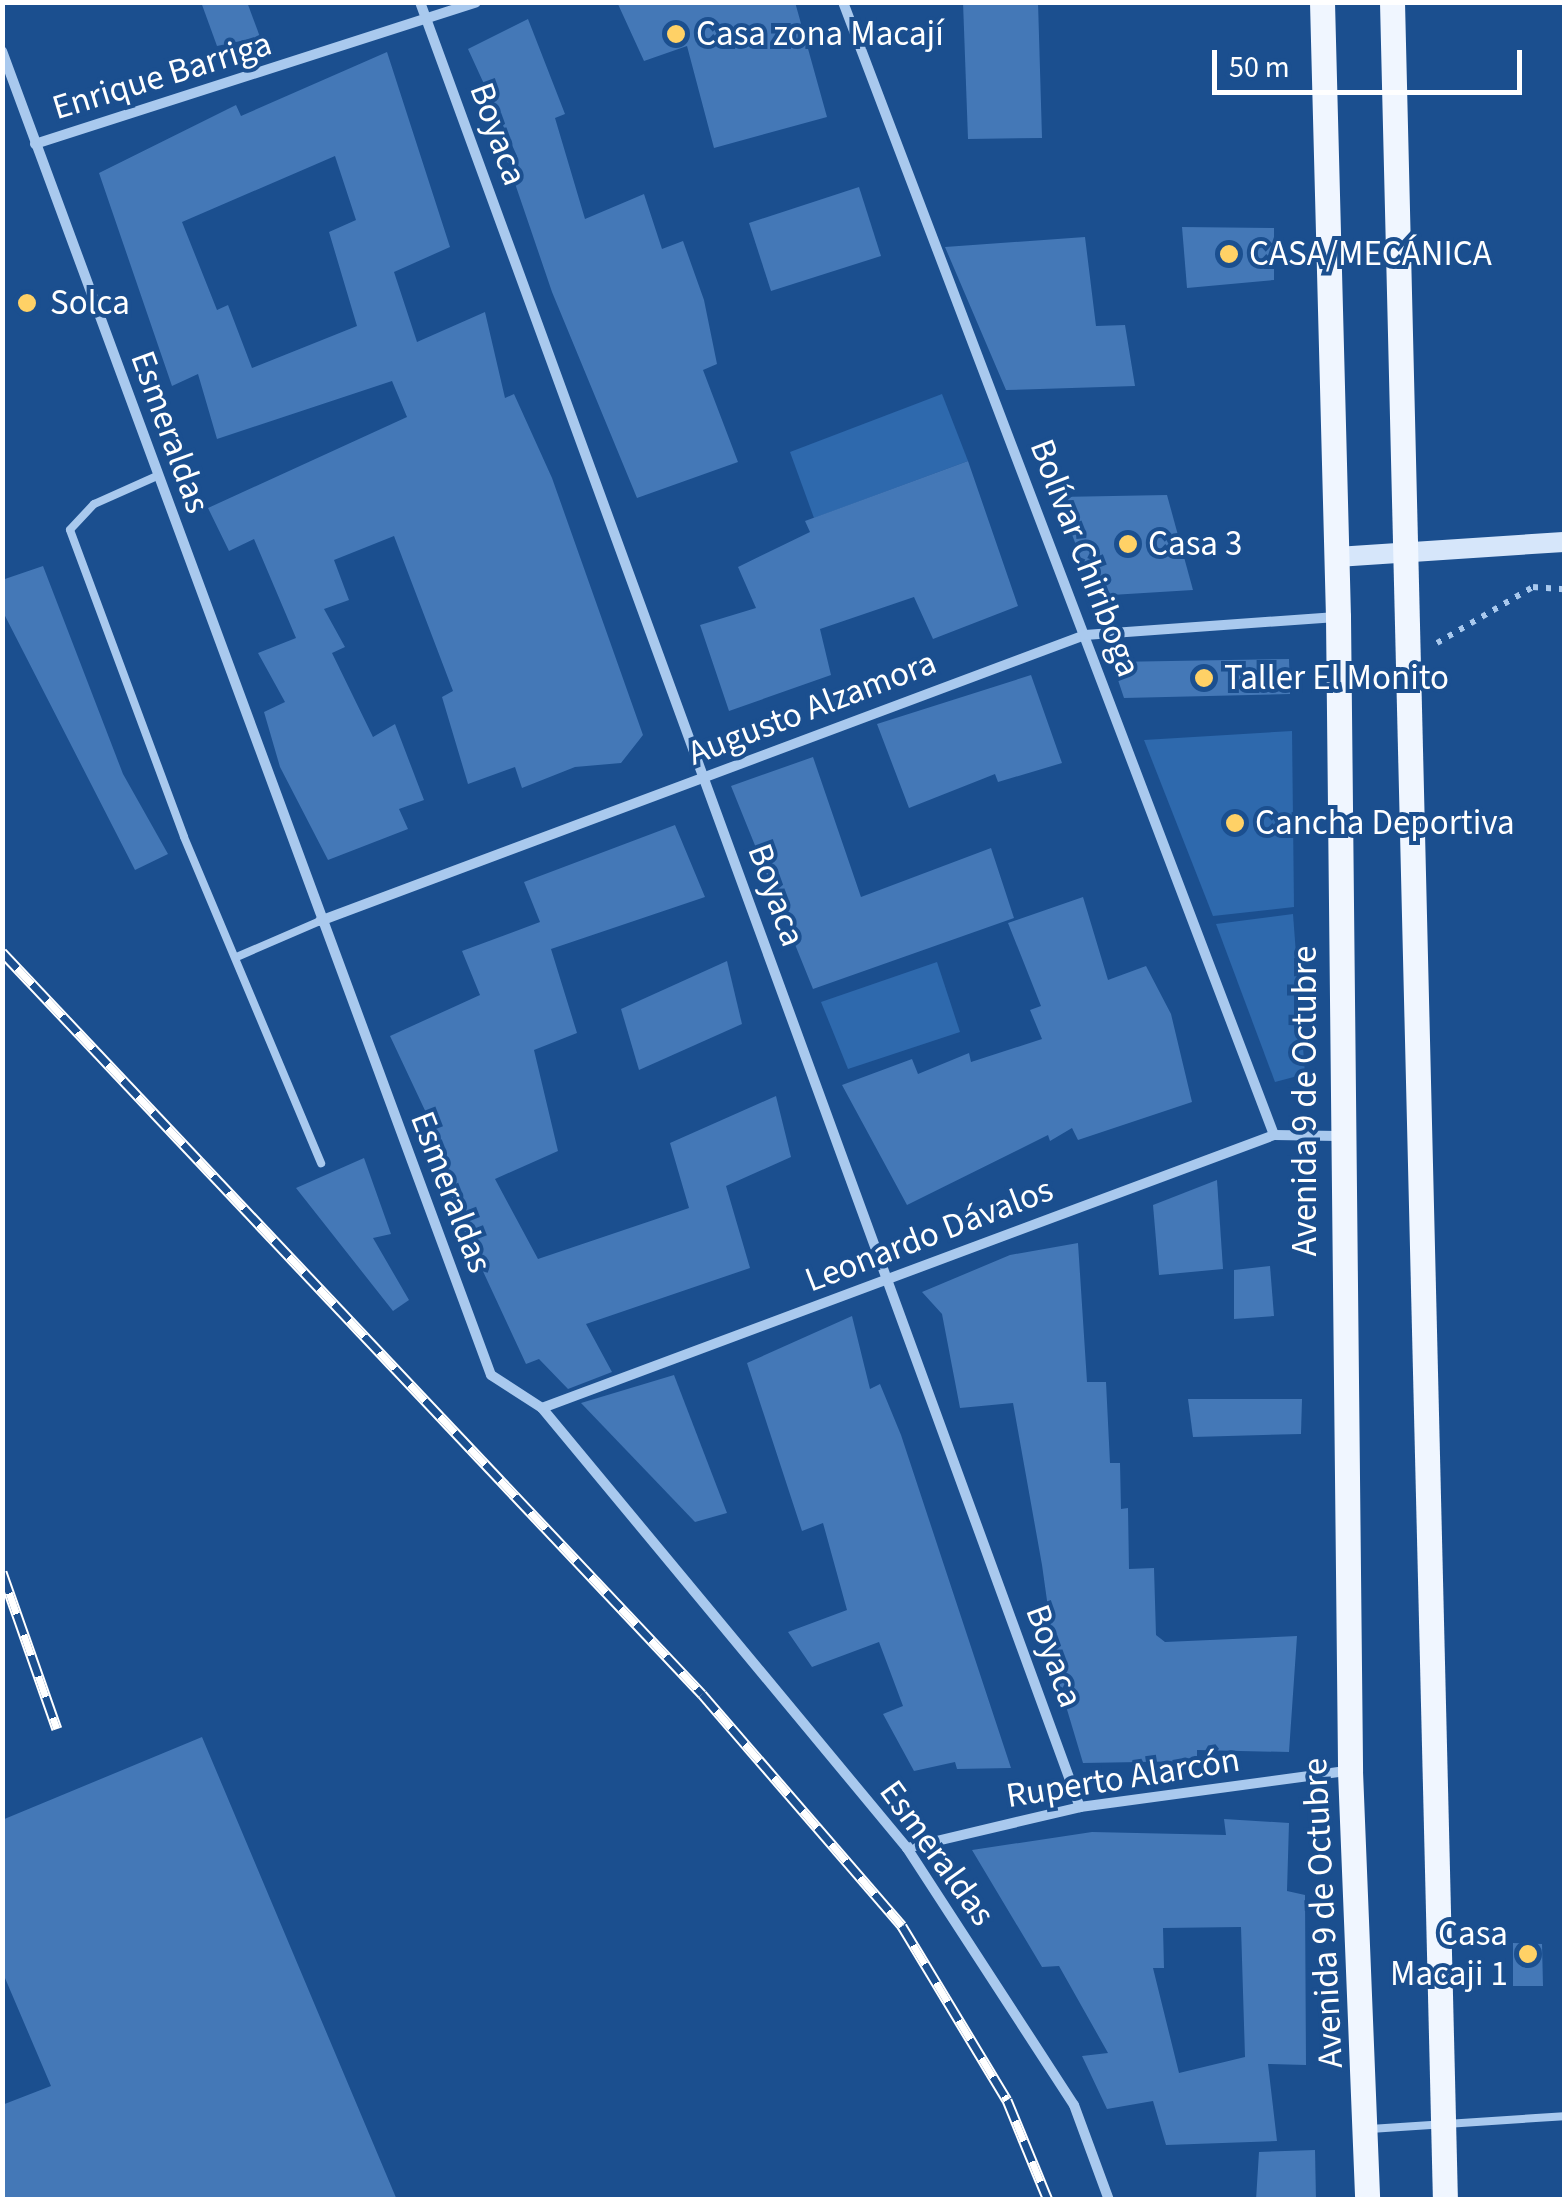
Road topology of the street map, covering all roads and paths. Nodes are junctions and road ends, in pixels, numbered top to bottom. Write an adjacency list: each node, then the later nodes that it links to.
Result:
1 (420, 2): 6 (street, Boyaca)
2 (476, 2): 6 (street, Enrique Barriga)
3 (842, 2): 15 (street, Bolívar Chiriboga)
4 (1322, 2): 12 (main road, Avenida 9 de Octubre)
5 (1392, 2): 11 (main road)
6 (428, 22): 8 (street, Enrique Barriga); 17 (street, Boyaca)
7 (2, 52): 8 (street, Esmeraldas)
8 (35, 144): 9 (street, Esmeraldas)
9 (157, 476): 18 (street, Esmeraldas); 19 (lane)
10 (1564, 542): 11 (street)
11 (1410, 554): 12 (street); 16 (main road)
12 (1336, 558): 14 (main road, Avenida 9 de Octubre)
13 (1564, 589): 16 (path)
14 (1338, 617): 15 (street, Augusto Alzamora); 21 (main road, Avenida 9 de Octubre)
15 (1085, 635): 17 (street, Augusto Alzamora); 20 (street, Bolívar Chiriboga)
16 (1412, 649): 29 (main road)
17 (704, 778): 18 (street, Augusto Alzamora); 23 (street, Boyaca)
18 (320, 921): 19 (lane); 24 (street, Esmeraldas)
19 (238, 956): 22 (lane)
20 (1274, 1135): 21 (street, Leonardo Dávalos); 23 (street, Leonardo Dávalos)
21 (1338, 1136): 25 (main road, Avenida 9 de Octubre)
22 (321, 1163)
23 (887, 1280): 24 (street, Leonardo Dávalos); 26 (street, Boyaca)
24 (542, 1408): 27 (street, Esmeraldas)
25 (1350, 1771): 26 (street, Ruperto Alarcón); 30 (main road, Avenida 9 de Octubre)
26 (1080, 1807): 27 (street, Ruperto Alarcón)
27 (906, 1848): 31 (street, Esmeraldas)
28 (1564, 2116): 29 (lane)
29 (1446, 2128): 30 (lane); 33 (main road)
30 (1368, 2129): 32 (main road, Avenida 9 de Octubre)
31 (1109, 2200)
32 (1367, 2200)
33 (1444, 2200)

